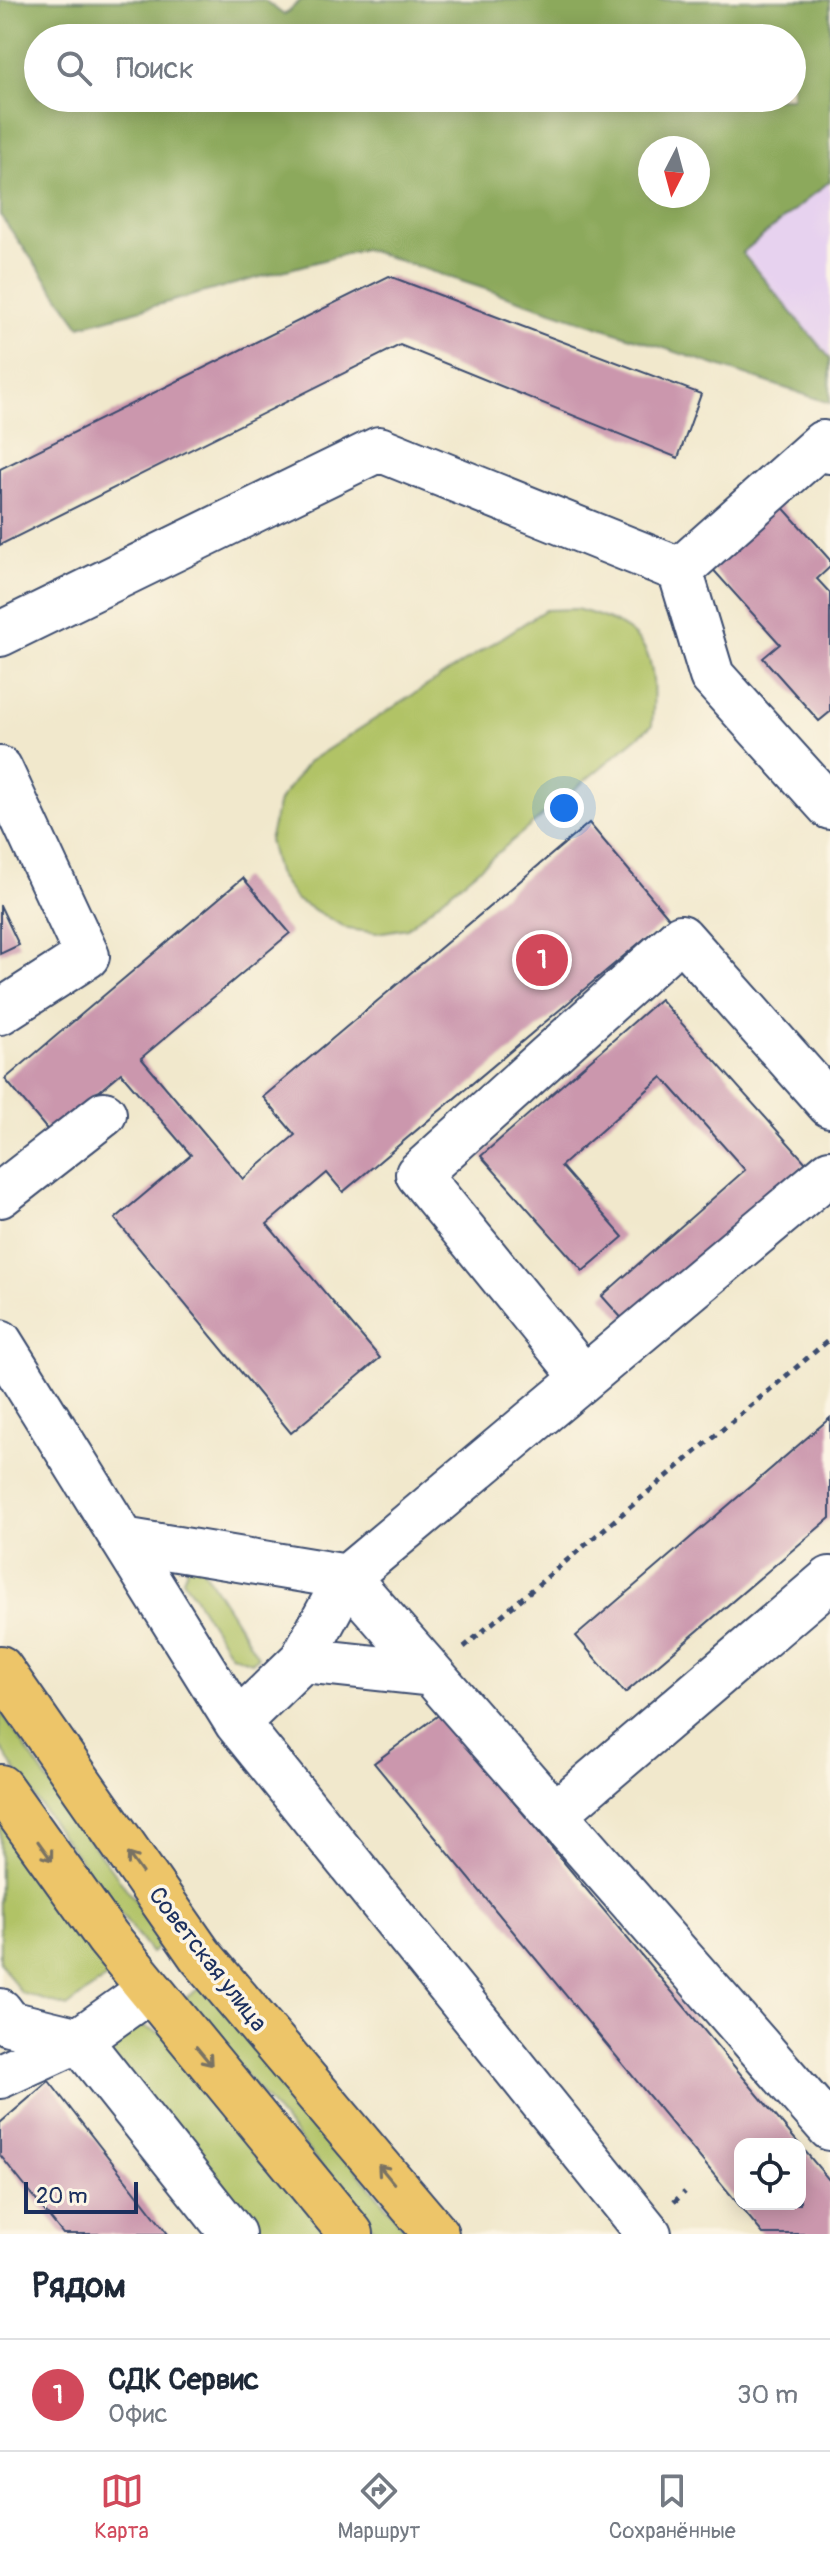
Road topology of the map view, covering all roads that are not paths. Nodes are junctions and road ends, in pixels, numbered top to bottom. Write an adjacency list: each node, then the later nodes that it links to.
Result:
1 (830, 451): 2 (lane)
2 (680, 570): 3 (lane); 5 (lane)
3 (0, 634)
4 (0, 769): 6 (lane)
5 (830, 807)
6 (0, 1012)
7 (830, 1105): 12 (lane)
8 (104, 1114): 10 (lane)
9 (830, 1172): 12 (lane)
10 (0, 1195)
11 (0, 1342): 13 (lane)
12 (584, 1378): 14 (lane)
13 (123, 1540): 14 (lane); 19 (lane)
14 (347, 1577): 16 (lane); 18 (lane)
15 (830, 1579): 21 (lane)
16 (302, 1660): 18 (lane); 19 (lane)
17 (0, 1668): 29 (main road, Советская улица, one-way to 17)
18 (432, 1674): 21 (lane)
19 (237, 1723): 30 (lane)
20 (0, 1787): 22 (main road, one-way to 22)
21 (556, 1813): 26 (lane)
22 (149, 1990): 24 (lane); 28 (main road, one-way to 28)
23 (0, 2011): 24 (lane)
24 (79, 2040): 25 (lane); 27 (lane)
25 (0, 2076)
26 (830, 2128)
27 (233, 2234)
28 (351, 2234)
29 (436, 2234)
30 (649, 2234)

